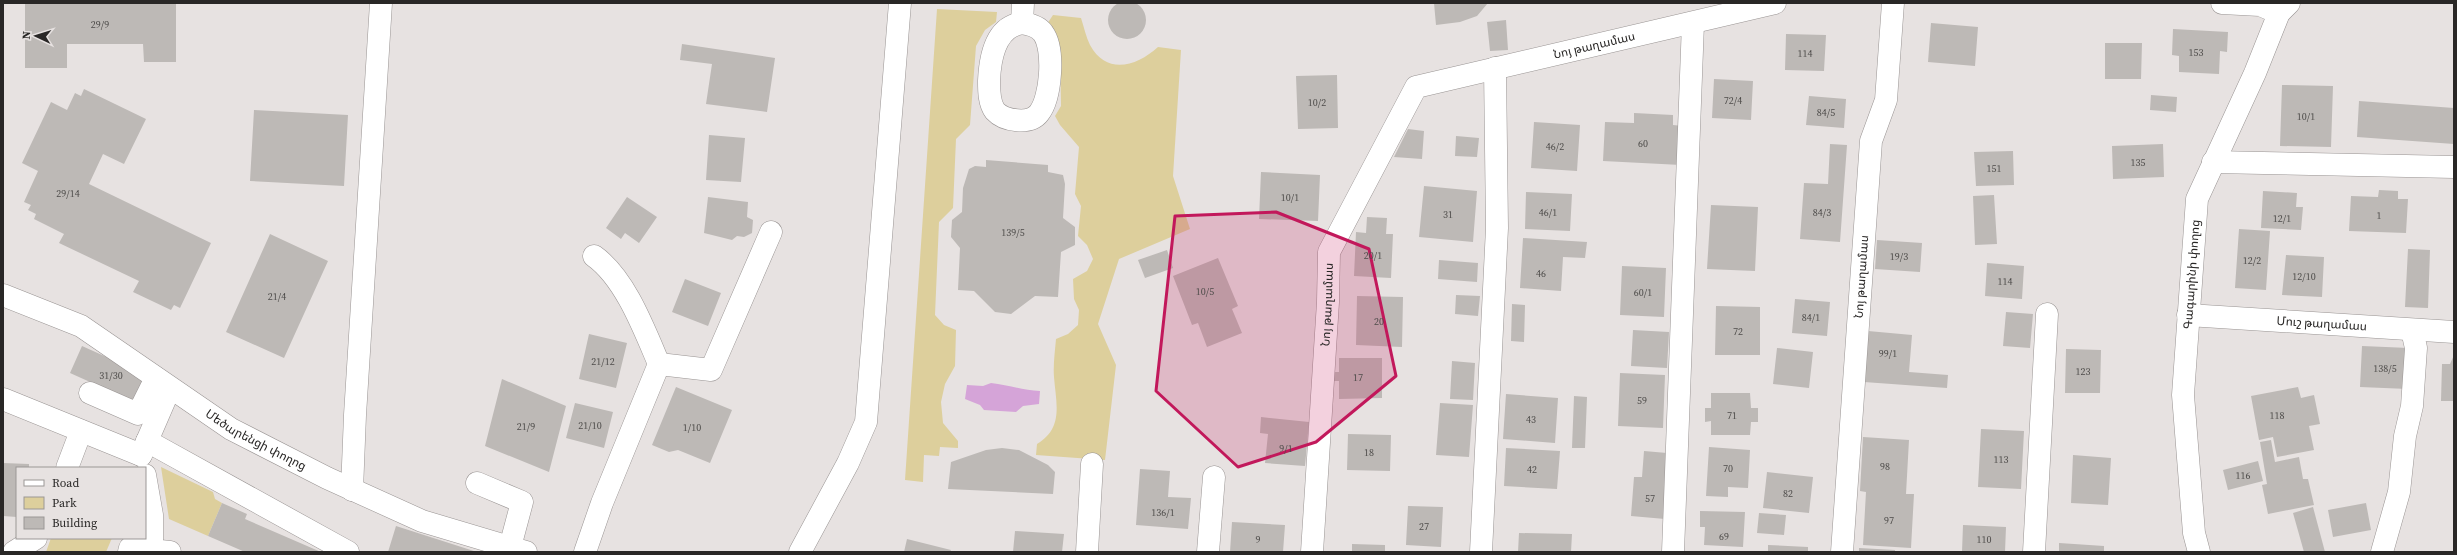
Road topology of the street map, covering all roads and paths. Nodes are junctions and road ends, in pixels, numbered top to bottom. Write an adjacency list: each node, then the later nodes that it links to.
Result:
1 (381, 3): 29 (street)
2 (900, 3): 37 (street)
3 (1774, 3): 7 (street, Նոյ թաղամաս)
4 (1893, 3): 43 (street, Նոյ թաղամաս)
5 (2222, 3): 6 (street)
6 (2284, 8): 9 (street, Գագարինի փողոց)
7 (1693, 23): 8 (street, Նոյ թաղամաս); 42 (street)
8 (1495, 68): 40 (street, Նոյ թաղամաս); 41 (street)
9 (2213, 162): 10 (street); 15 (street, Գագարինի փողոց)
10 (2454, 167)
11 (771, 232): 18 (street)
12 (594, 256): 18 (street)
13 (3, 295): 19 (street, Մեծարենցի փողոց)
14 (2047, 314): 44 (street)
15 (2188, 315): 16 (street, Մուշ թաղամաս); 45 (street, Գագարինի փողոց)
16 (2412, 330): 17 (street, Մուշ թաղամաս); 46 (street)
17 (2454, 332)
18 (659, 364): 36 (street)
19 (163, 383): 20 (street); 23 (street); 29 (street, Մեծարենցի փողոց)
20 (90, 393)
21 (3, 399): 22 (street)
22 (81, 431): 23 (street); 25 (street)
23 (144, 460): 35 (street)
24 (1092, 464): 38 (street)
25 (67, 467)
26 (146, 474): 32 (street)
27 (1214, 477): 39 (street)
28 (477, 483): 31 (street)
29 (352, 490): 31 (street, Մեծարենցի փողոց)
30 (34, 539): 33 (street)
31 (518, 550)
32 (161, 551): 34 (street)
33 (14, 552)
34 (129, 552)
35 (348, 552)
36 (585, 552)
37 (800, 552)
38 (1087, 552)
39 (1208, 552)
40 (1312, 552)
41 (1481, 552)
42 (1674, 552)
43 (1842, 552)
44 (2034, 552)
45 (2199, 552)
46 (2382, 552)

